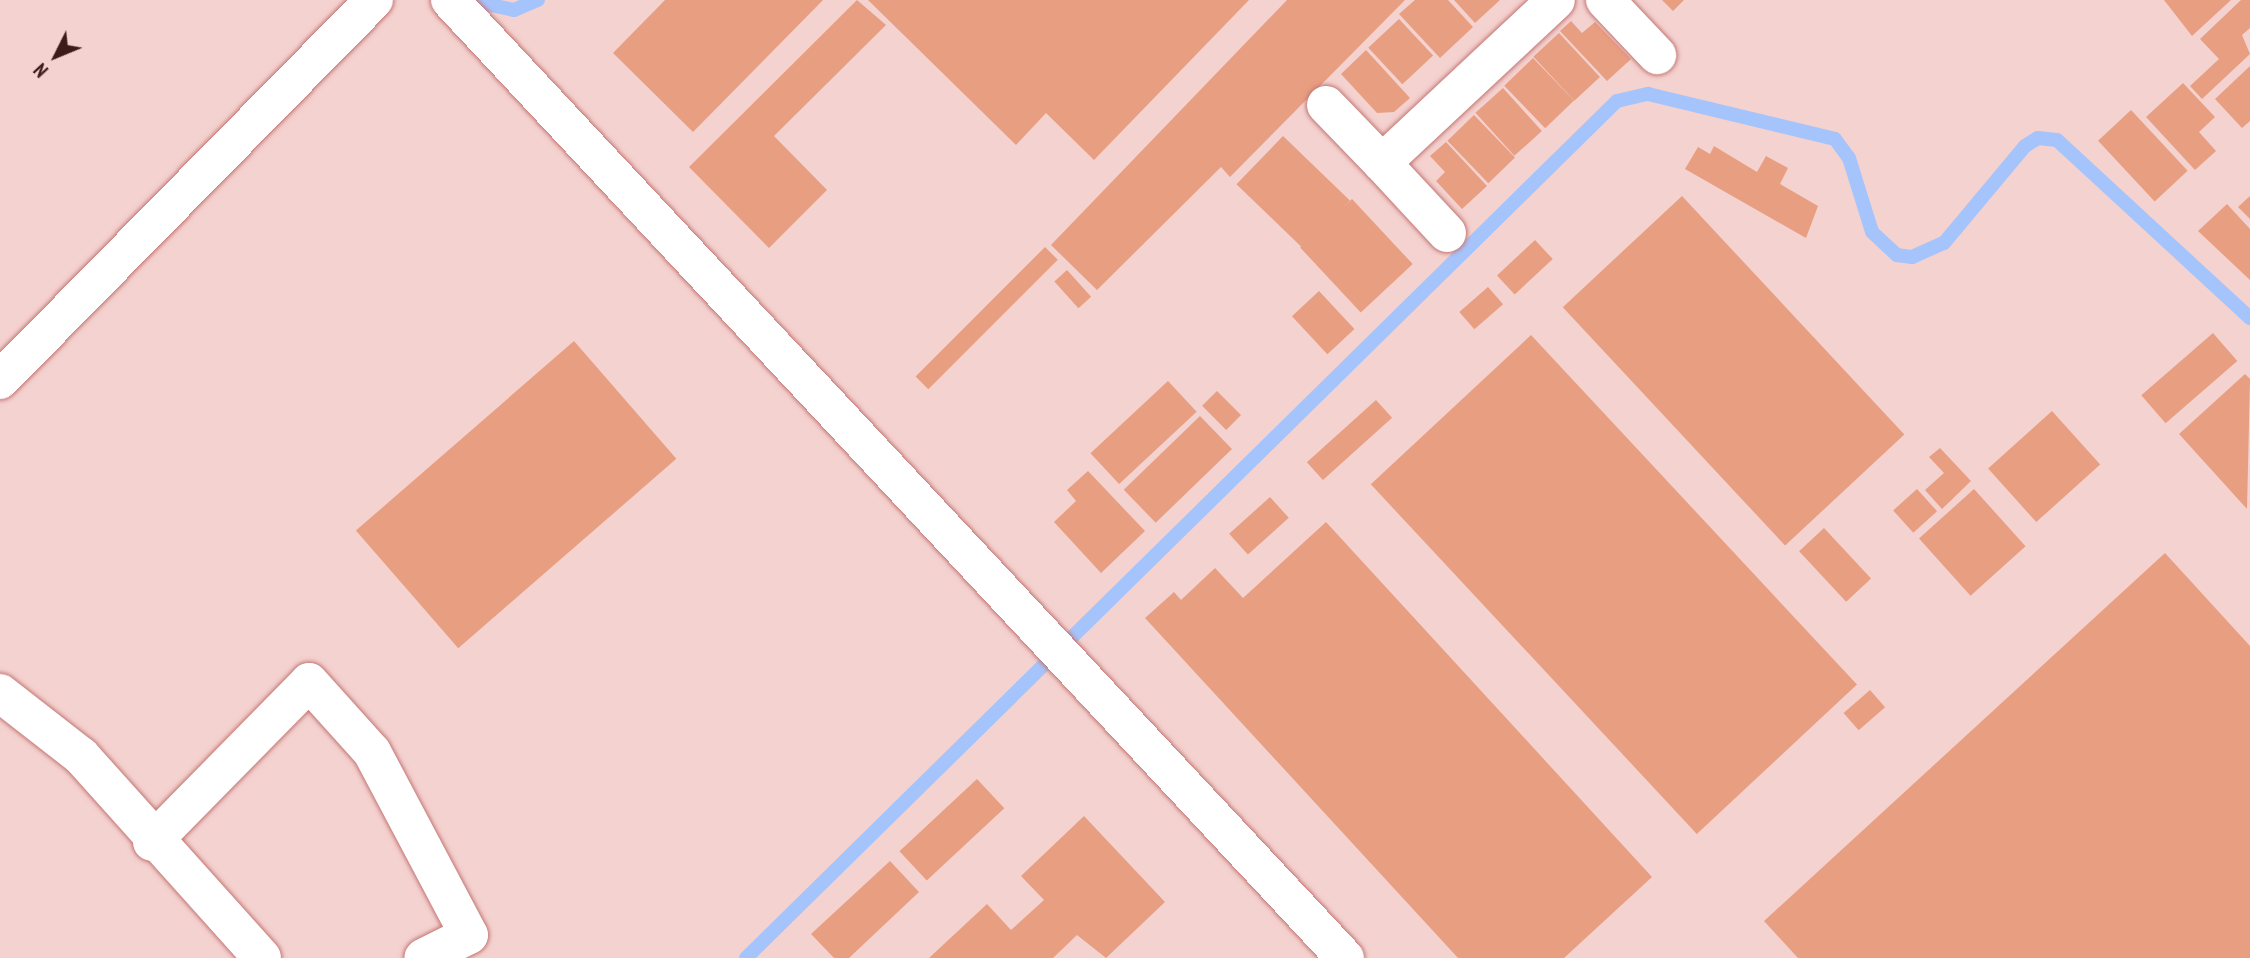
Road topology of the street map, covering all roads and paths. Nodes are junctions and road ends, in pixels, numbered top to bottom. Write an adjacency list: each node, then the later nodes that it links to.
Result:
1 (374, 0): 9 (street)
2 (450, 0): 14 (street)
3 (1556, 0): 7 (street)
4 (1605, 0): 5 (street)
5 (1657, 55)
6 (1326, 105): 7 (street)
7 (1382, 163): 8 (street)
8 (1447, 233)
9 (0, 380)
10 (0, 693): 11 (street)
11 (152, 842): 12 (street); 13 (street)
12 (262, 958)
13 (424, 958)
14 (1345, 958)

